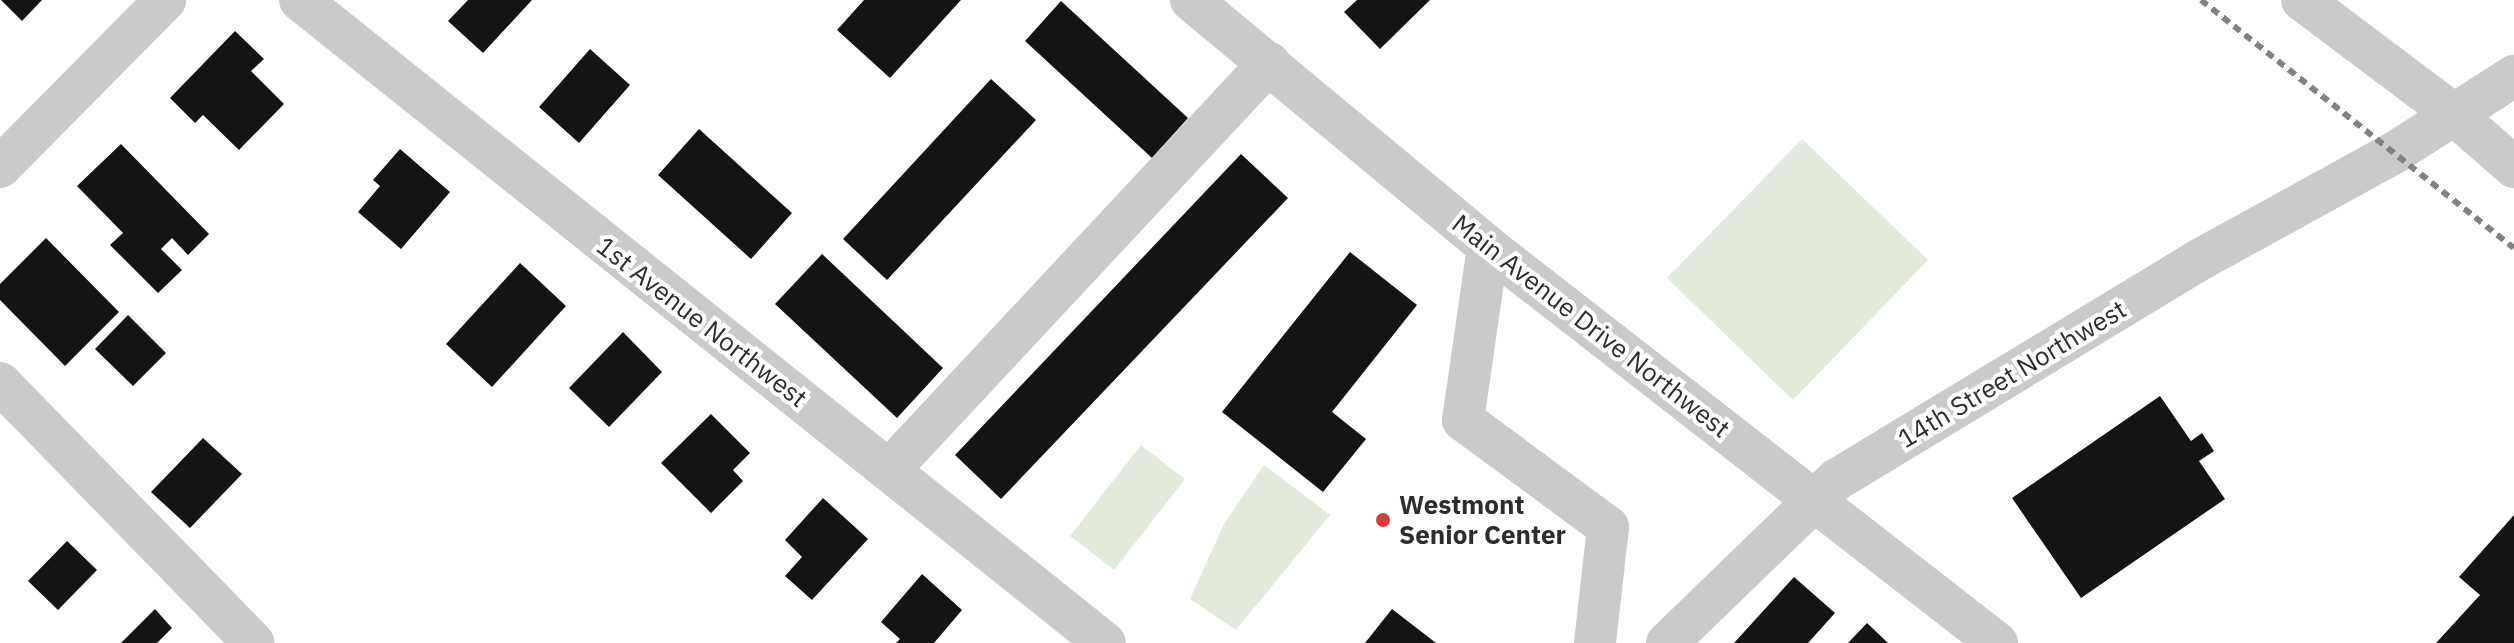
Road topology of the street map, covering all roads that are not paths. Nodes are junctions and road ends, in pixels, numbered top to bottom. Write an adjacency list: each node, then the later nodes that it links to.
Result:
1 (165, 0): 8 (street)
2 (300, 0): 12 (street, 1st Avenue Northwest)
3 (1191, 0): 5 (street, Main Avenue Drive Northwest)
4 (2302, 0): 7 (street)
5 (1269, 63): 10 (street, Main Avenue Drive Northwest); 12 (street)
6 (2514, 76): 7 (street, 14th Street Northwest)
7 (2451, 112): 9 (street); 13 (street, 14th Street Northwest)
8 (0, 167)
9 (2514, 167)
10 (1488, 247): 13 (street, Main Avenue Drive Northwest); 16 (street)
11 (0, 383): 14 (street)
12 (889, 470): 15 (street, 1st Avenue Northwest)
13 (1811, 498): 17 (street, 14th Street Northwest); 18 (street, Main Avenue Drive Northwest)
14 (254, 643)
15 (1105, 643)
16 (1595, 643)
17 (1667, 643)
18 (1997, 643)

